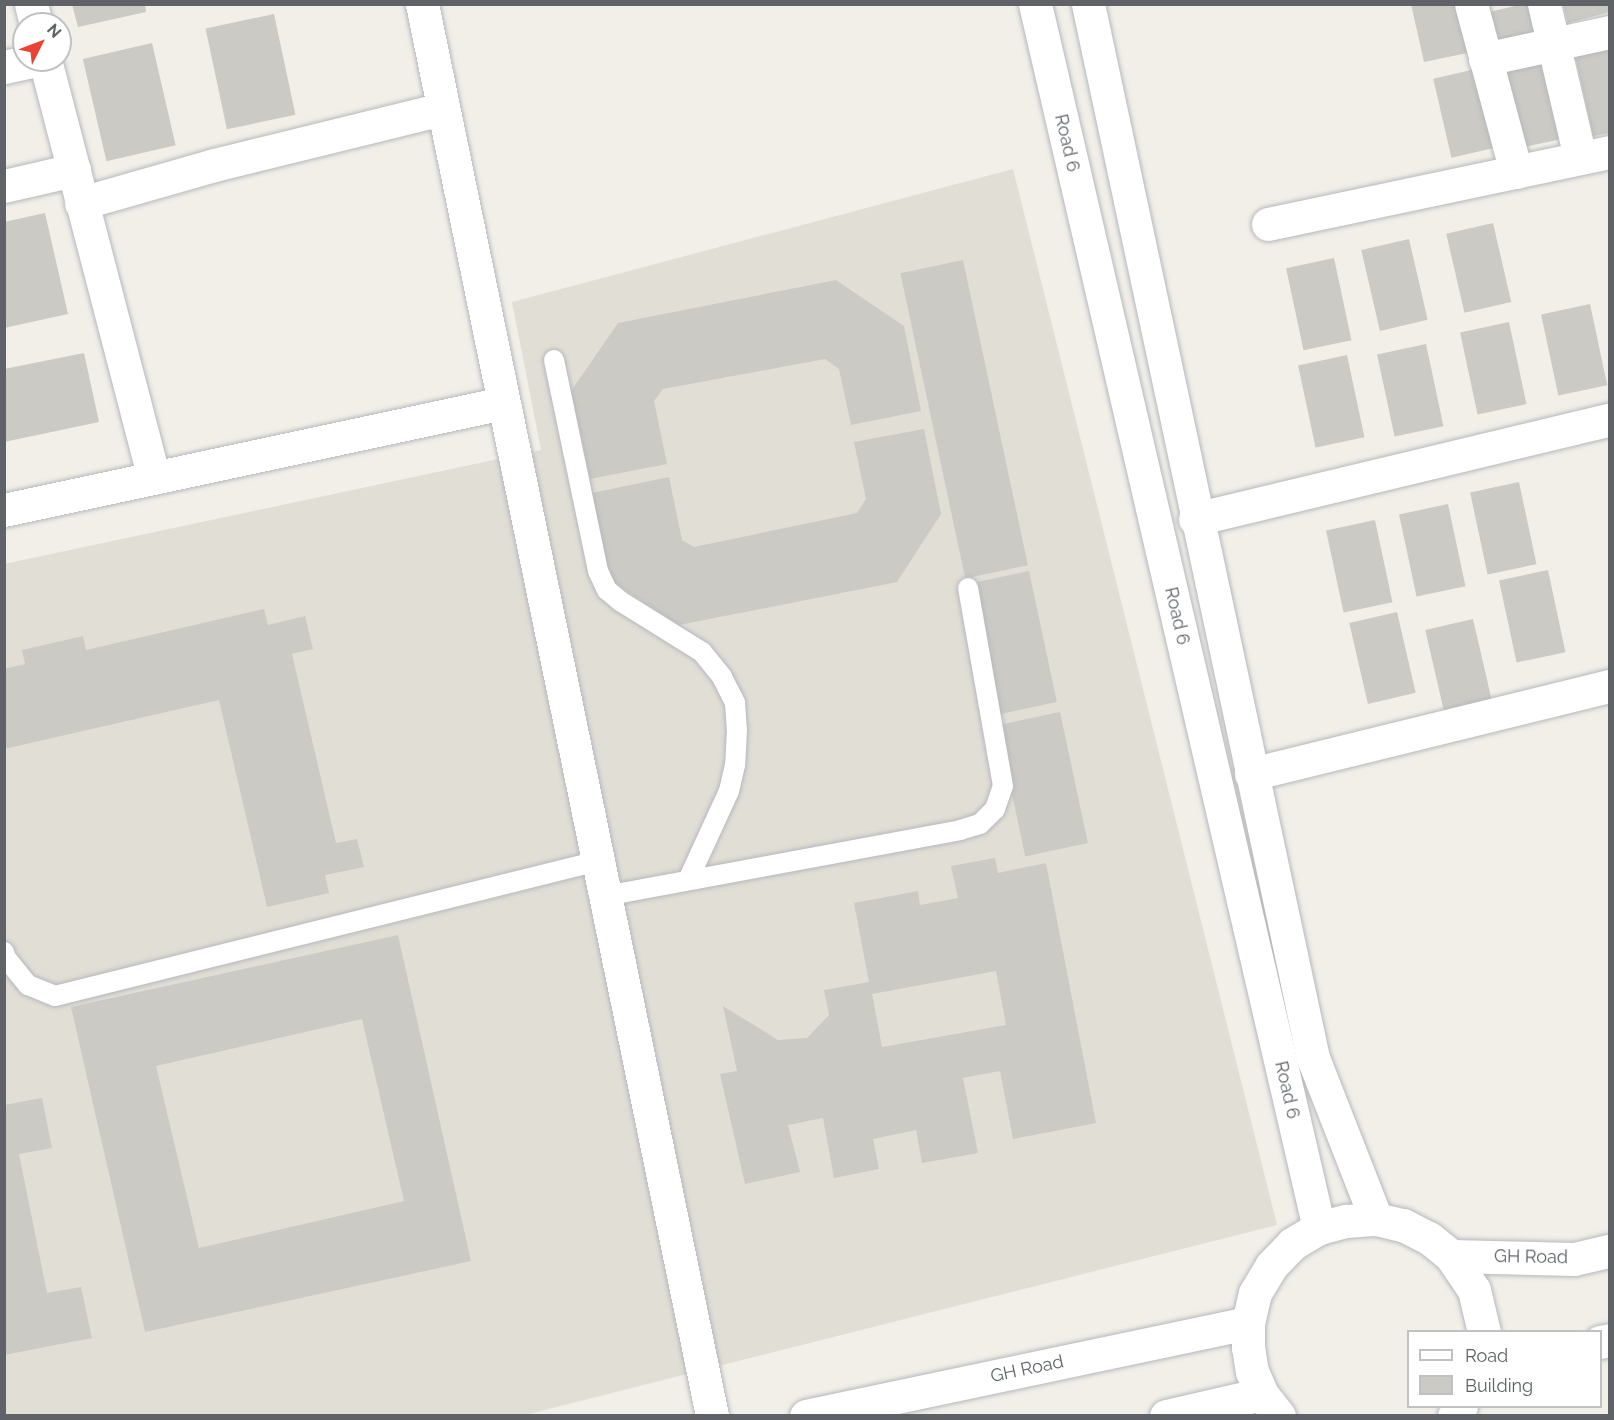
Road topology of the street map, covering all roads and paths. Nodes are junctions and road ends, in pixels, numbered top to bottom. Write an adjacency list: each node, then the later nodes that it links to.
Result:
1 (422, 4): 10 (street)
2 (1035, 4): 31 (street, Road 6)
3 (1088, 4): 22 (street, Road 6)
4 (1471, 4): 8 (street)
5 (1544, 4): 7 (street)
6 (1610, 32): 7 (street)
7 (1552, 44): 8 (street); 11 (street)
8 (1485, 59): 13 (street)
9 (48, 72): 12 (street)
10 (442, 109): 15 (street); 18 (street)
11 (1595, 155): 13 (street)
12 (74, 170): 14 (street); 15 (street)
13 (1516, 172): 16 (street)
14 (4, 186)
15 (81, 203): 20 (street)
16 (1268, 224)
17 (554, 360): 27 (lane)
18 (503, 403): 20 (street); 26 (street)
19 (1610, 418): 22 (street)
20 (154, 477): 21 (street)
21 (4, 510)
22 (1195, 519): 25 (street, Road 6)
23 (968, 588): 27 (lane)
24 (1610, 686): 25 (street)
25 (1251, 774): 30 (street, Road 6)
26 (598, 861): 28 (street); 29 (lane)
27 (688, 880): 28 (lane)
28 (605, 896): 37 (street)
29 (4, 952)
30 (1376, 1219): 31 (street); 33 (street)
31 (1319, 1228): 34 (street)
32 (1610, 1251): 33 (street, GH Road)
33 (1451, 1256): 35 (street)
34 (1248, 1323): 36 (street); 38 (street, GH Road)
35 (1484, 1330)
36 (1271, 1405): 39 (street)
37 (712, 1416)
38 (806, 1416)
39 (1166, 1416)

